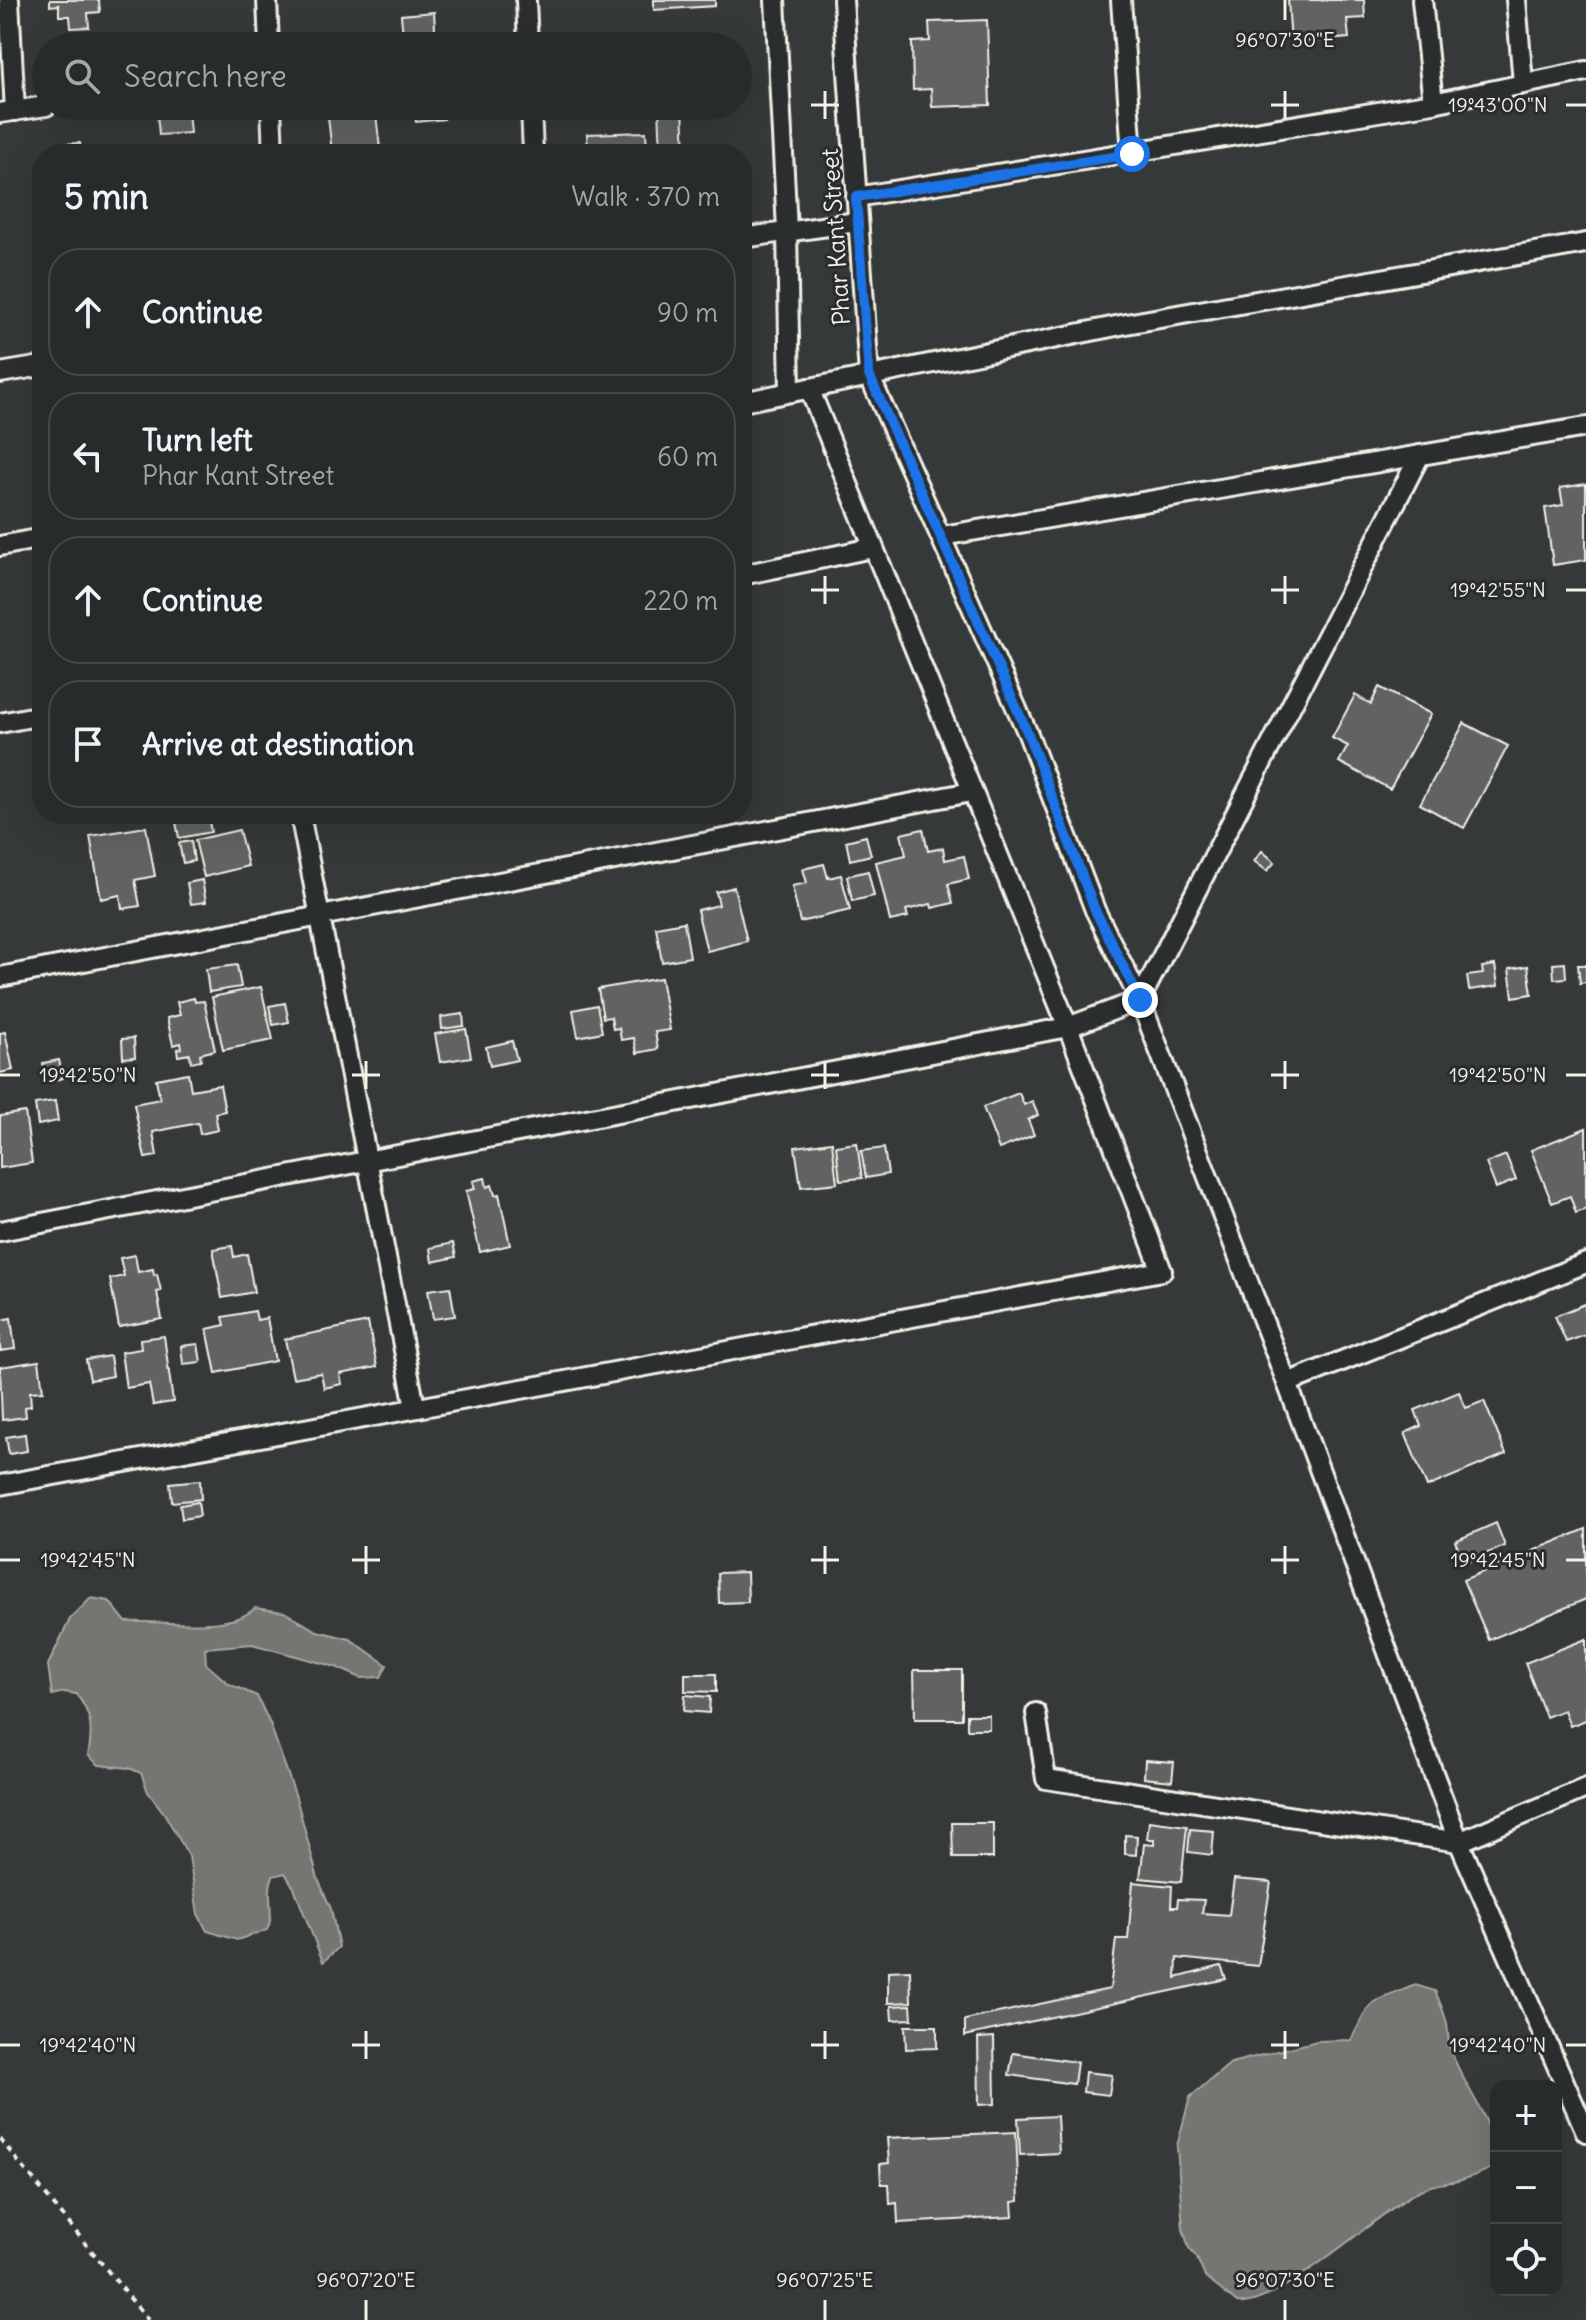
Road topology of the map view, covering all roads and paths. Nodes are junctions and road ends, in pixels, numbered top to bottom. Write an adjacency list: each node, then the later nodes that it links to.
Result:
1 (9, 0): 15 (street)
2 (267, 0): 9 (street)
3 (526, 0): 10 (street)
4 (775, 0): 23 (street)
5 (843, 0): 21 (street, Phar Kant Street)
6 (1121, 0): 20 (street)
7 (1422, 0): 13 (street)
8 (1516, 0): 12 (street)
9 (268, 32)
10 (527, 32)
11 (1586, 71): 12 (street)
12 (1523, 83): 13 (street)
13 (1433, 103): 20 (street)
14 (32, 108): 15 (street)
15 (8, 112)
16 (272, 120): 18 (street)
17 (532, 120): 19 (street)
18 (273, 144)
19 (533, 144)
20 (1132, 154): 21 (street)
21 (856, 197): 22 (street, Phar Kant Street)
22 (857, 222): 23 (street); 28 (street, Phar Kant Street)
23 (787, 230): 24 (street); 29 (street)
24 (752, 236)
25 (1586, 243): 28 (street)
26 (32, 368): 27 (street)
27 (0, 373)
28 (869, 375): 29 (street); 33 (street, Phar Kant Street)
29 (800, 390): 30 (street); 36 (street)
30 (752, 400)
31 (1586, 427): 32 (street)
32 (1420, 455): 33 (street); 44 (street)
33 (942, 536): 44 (street, Phar Kant Street)
34 (32, 540): 35 (street)
35 (0, 546)
36 (872, 548): 37 (street); 40 (street)
37 (752, 573)
38 (32, 717): 39 (street)
39 (0, 723)
40 (971, 792): 42 (street); 45 (street)
41 (302, 824): 42 (street)
42 (319, 916): 43 (street); 46 (street)
43 (0, 977)
44 (1140, 1000): 45 (street); 49 (street, Phar Kant Street)
45 (1068, 1027): 46 (street); 50 (street)
46 (369, 1161): 47 (street); 50 (street)
47 (0, 1231)
48 (1586, 1263): 49 (street)
49 (1287, 1383): 54 (street, Phar Kant Street)
50 (415, 1407): 51 (street)
51 (0, 1485)
52 (1036, 1713): 54 (street)
53 (1586, 1788): 54 (street)
54 (1459, 1842): 55 (street, Phar Kant Street)
55 (1586, 2132)
56 (0, 2139): 57 (path)
57 (148, 2320)

